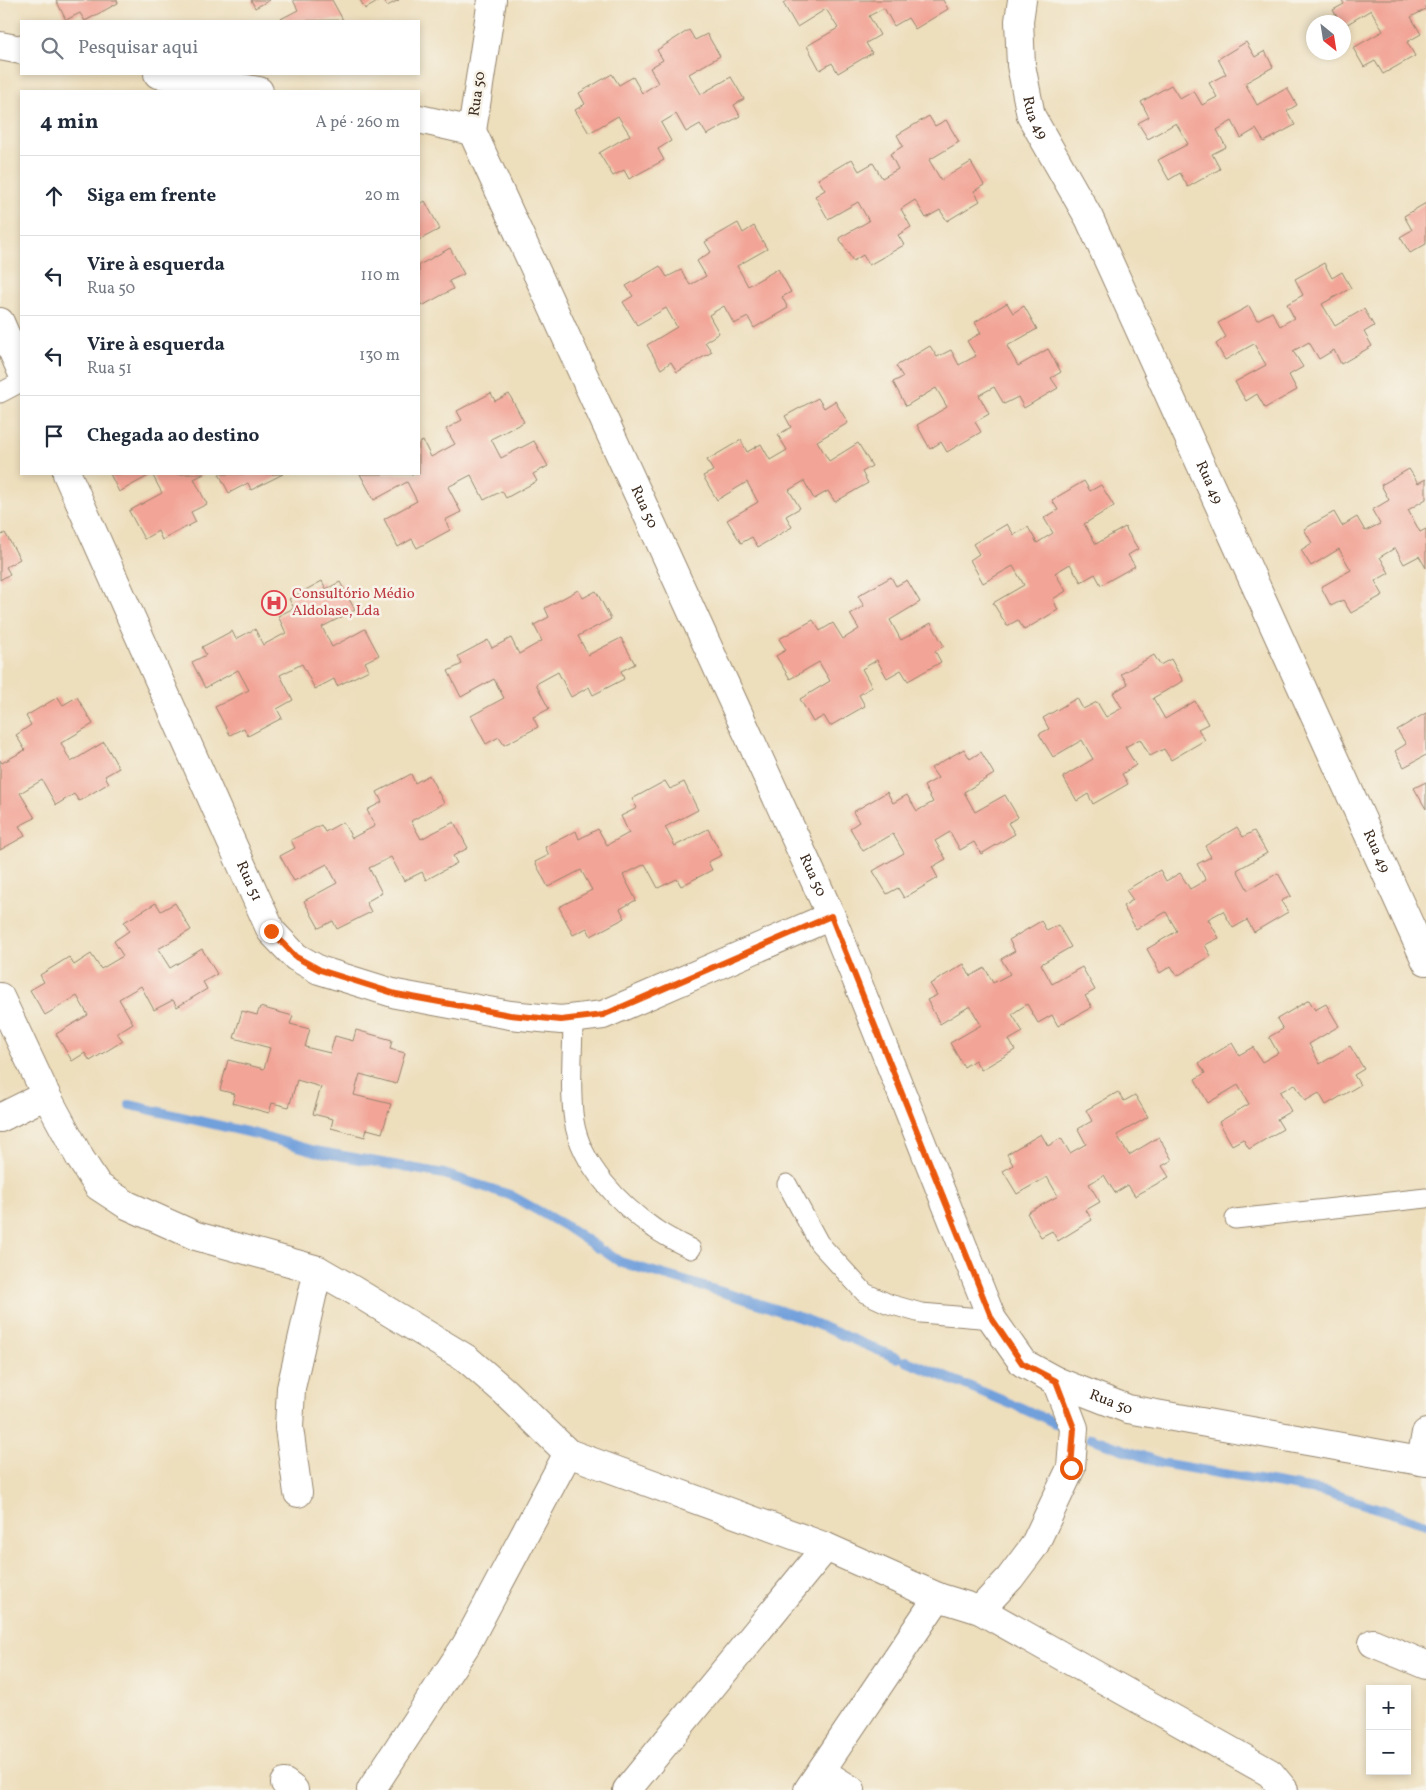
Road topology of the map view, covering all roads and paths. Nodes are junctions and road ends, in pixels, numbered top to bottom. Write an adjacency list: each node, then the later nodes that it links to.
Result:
1 (492, 0): 8 (street, Rua 50)
2 (1022, 0): 15 (street, Rua 49)
3 (0, 46): 4 (street)
4 (20, 50)
5 (164, 75): 6 (street)
6 (253, 90)
7 (420, 119): 8 (street)
8 (472, 131): 14 (street, Rua 50)
9 (0, 322): 10 (street)
10 (20, 368)
11 (20, 383): 12 (lane)
12 (0, 393)
13 (68, 475): 17 (street, Rua 51)
14 (831, 916): 17 (street, Rua 51); 25 (street, Rua 50)
15 (1426, 961)
16 (0, 997): 18 (street)
17 (573, 1019): 23 (lane)
18 (46, 1095): 19 (street); 24 (street)
19 (0, 1118)
20 (787, 1184): 25 (lane)
21 (1426, 1198): 22 (lane)
22 (1235, 1219)
23 (691, 1249)
24 (318, 1270): 28 (street); 30 (street)
25 (992, 1319): 26 (street, Rua 50)
26 (1056, 1381): 29 (street, Rua 50); 33 (street)
27 (1426, 1433): 29 (street)
28 (568, 1453): 31 (street); 38 (street)
29 (1424, 1461)
30 (298, 1493)
31 (826, 1547): 32 (street); 39 (street)
32 (938, 1597): 33 (street); 36 (street)
33 (980, 1610): 37 (street)
34 (1373, 1643): 35 (street)
35 (1426, 1665)
36 (815, 1781): 40 (street)
37 (1271, 1784)
38 (371, 1790)
39 (627, 1790)
40 (851, 1790)

